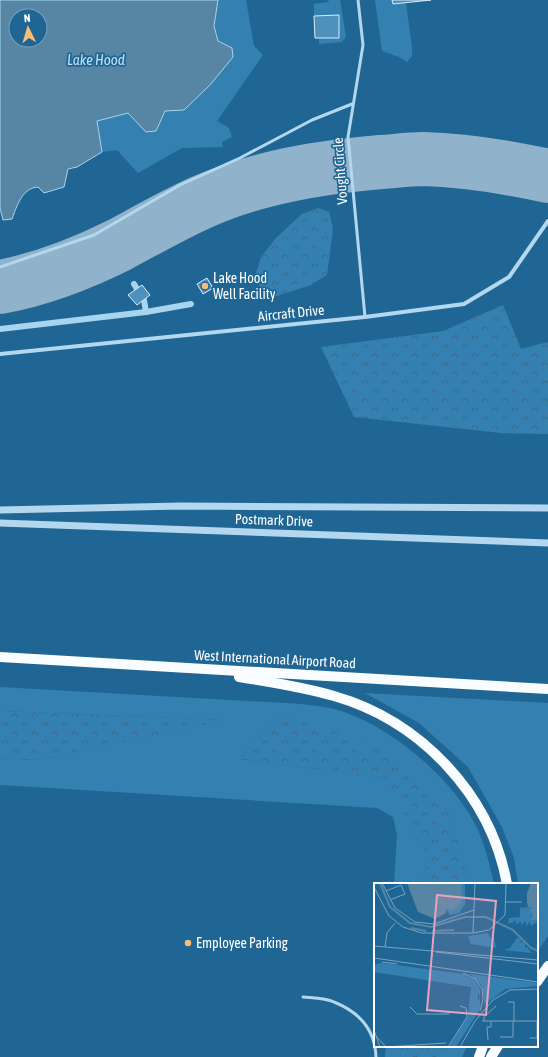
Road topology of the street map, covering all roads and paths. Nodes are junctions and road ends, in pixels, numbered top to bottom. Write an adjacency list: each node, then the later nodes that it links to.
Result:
1 (358, 0): 2 (lane, Vought Circle)
2 (352, 104): 4 (lane); 5 (lane, Vought Circle)
3 (548, 221): 5 (street, Aircraft Drive)
4 (0, 267)
5 (365, 317): 6 (street, Aircraft Drive)
6 (0, 354)
7 (548, 508): 8 (street, Postmark Drive)
8 (0, 510)
9 (0, 522): 10 (street, Postmark Drive)
10 (548, 543)
11 (0, 658): 12 (main road, West International Airport Road)
12 (196, 669): 13 (main road, West International Airport Road); 14 (main road)
13 (548, 689)
14 (507, 883)
15 (548, 966): 16 (main road)
16 (538, 981)
17 (303, 997): 20 (lane)
18 (483, 1047): 21 (main road)
19 (497, 1047): 22 (main road)
20 (376, 1057)
21 (479, 1057)
22 (491, 1057)

